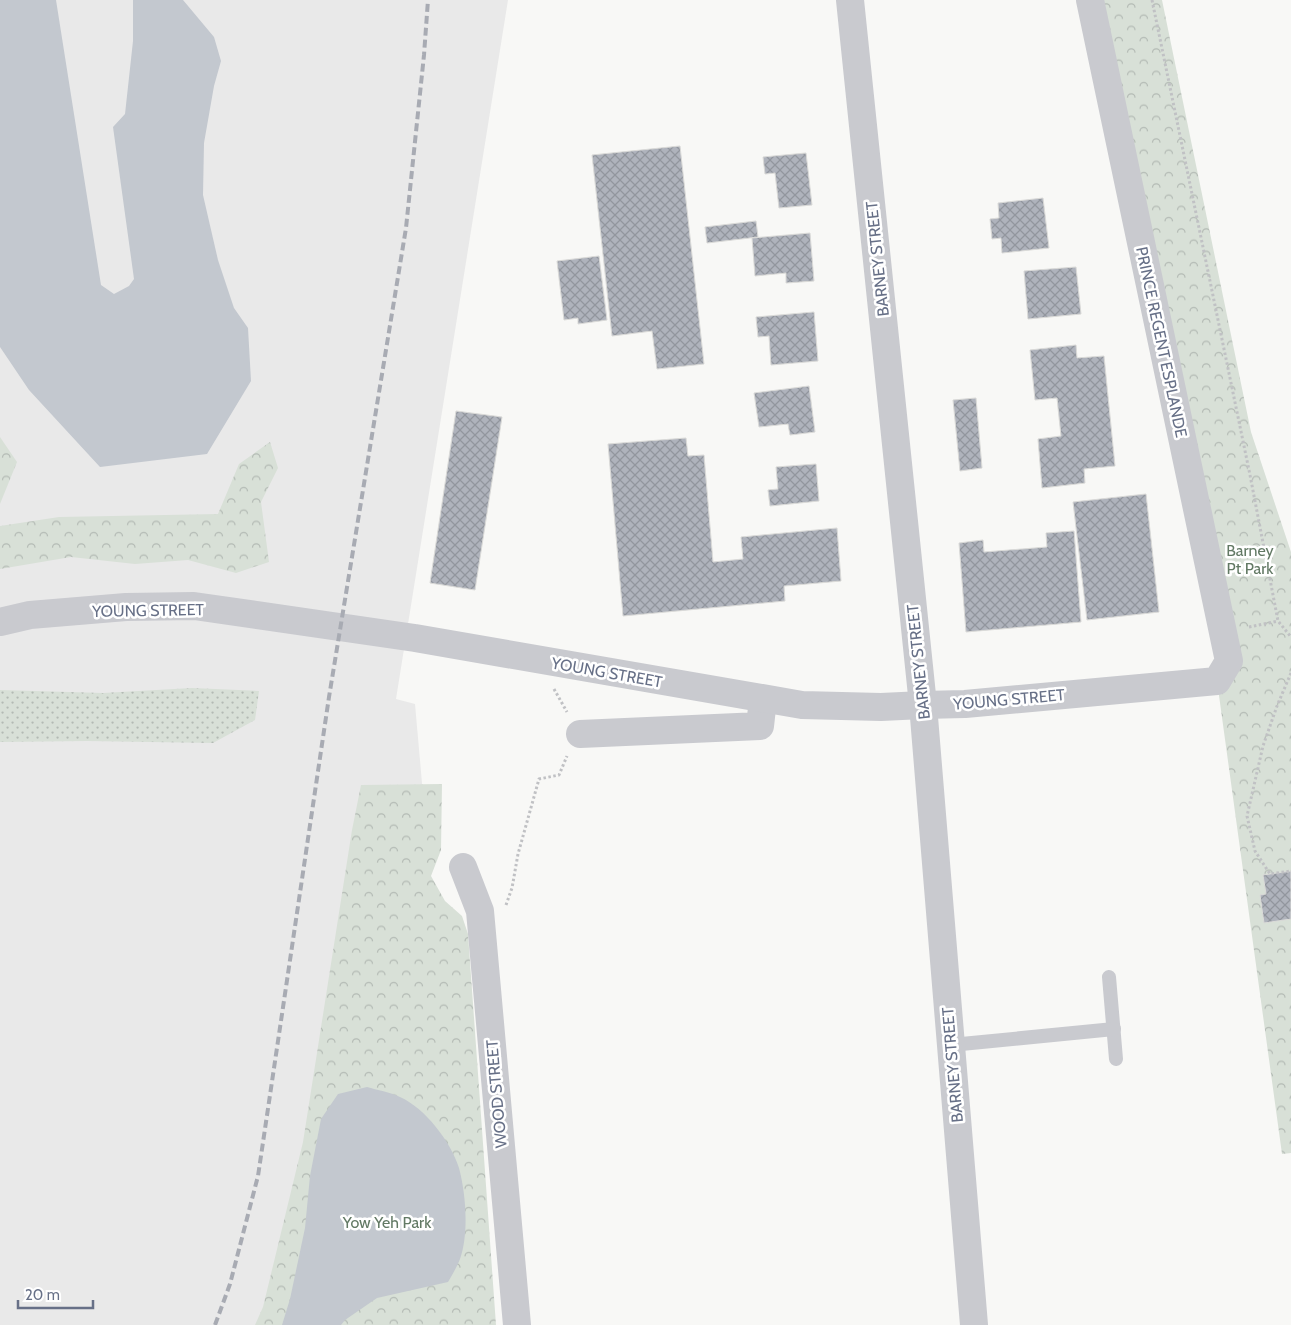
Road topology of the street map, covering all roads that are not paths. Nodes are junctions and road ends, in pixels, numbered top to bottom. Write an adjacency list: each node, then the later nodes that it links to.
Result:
1 (850, 0): 6 (street, BARNEY STREET)
2 (1090, 0): 4 (street, PRINCE REGENT ESPLANDE)
3 (0, 622): 5 (street, YOUNG STREET)
4 (1217, 681): 6 (street, YOUNG STREET)
5 (763, 699): 6 (street, YOUNG STREET); 7 (street)
6 (923, 705): 11 (street, BARNEY STREET)
7 (580, 734)
8 (463, 867): 13 (street, WOOD STREET)
9 (1109, 977): 10 (lane)
10 (1114, 1029): 11 (lane); 12 (lane)
11 (951, 1046): 14 (street, BARNEY STREET)
12 (1116, 1059)
13 (517, 1325)
14 (974, 1325)

